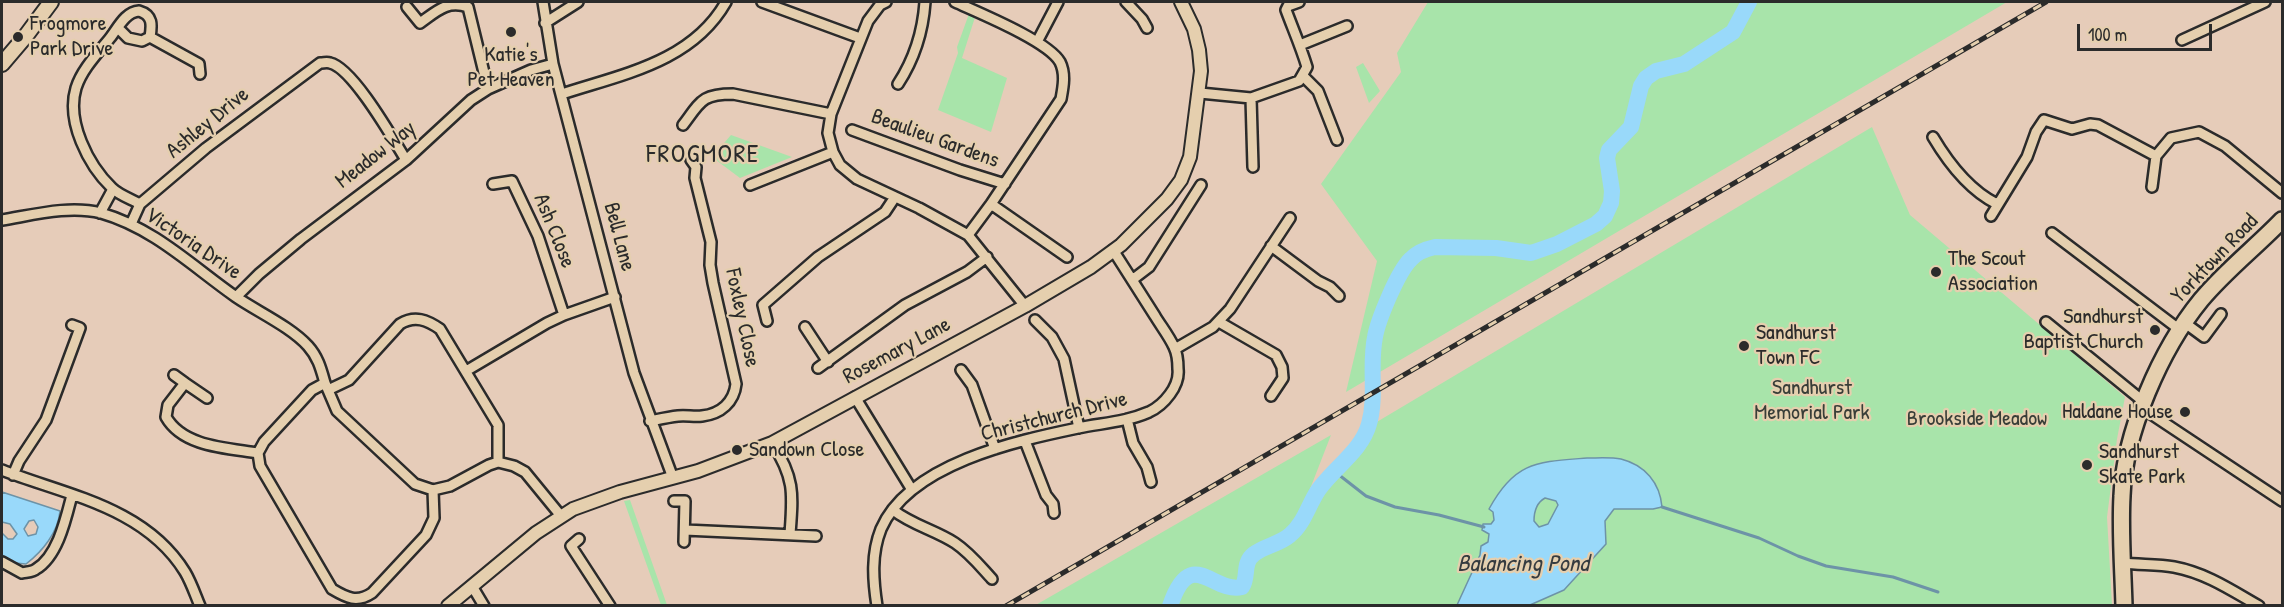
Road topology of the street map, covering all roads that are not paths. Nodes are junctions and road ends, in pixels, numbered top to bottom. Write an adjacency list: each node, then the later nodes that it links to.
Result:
1 (51, 2): 25 (main road)
2 (543, 2): 16 (street, Bell Lane)
3 (578, 2): 16 (street)
4 (726, 2): 32 (street)
5 (762, 2): 21 (street)
6 (925, 2): 29 (street, Beaulieu Gardens)
7 (955, 2): 23 (street, Beaulieu Gardens)
8 (1058, 2): 23 (street)
9 (1126, 2): 19 (street)
10 (1181, 2): 31 (street, Rosemary Lane)
11 (1299, 2): 24 (street)
12 (2265, 2): 22 (street)
13 (881, 3): 21 (street)
14 (140, 6): 18 (street); 20 (street)
15 (407, 7): 30 (street)
16 (545, 23): 26 (street, Bell Lane)
17 (1347, 26): 24 (street)
18 (118, 28): 20 (street); 49 (street)
19 (1147, 28)
20 (150, 37): 27 (street)
21 (860, 38): 34 (street)
22 (2182, 40)
23 (1037, 42): 45 (street, Beaulieu Gardens)
24 (1300, 45): 28 (street)
25 (2, 64)
26 (553, 64): 30 (street, Meadow Way); 32 (street, Bell Lane)
27 (200, 74)
28 (1303, 76): 33 (street); 38 (street)
29 (898, 84)
30 (488, 89): 41 (street, Meadow Way)
31 (1200, 93): 33 (street); 64 (street, Rosemary Lane)
32 (562, 94): 69 (street, Bell Lane)
33 (1251, 98): 43 (street)
34 (831, 114): 35 (street); 39 (street)
35 (683, 124)
36 (852, 130): 45 (street, Beaulieu Gardens)
37 (1933, 137): 54 (street)
38 (1338, 141)
39 (833, 152): 47 (street); 51 (street)
40 (2156, 156): 48 (street); 50 (street); 54 (street)
41 (406, 160): 52 (street, Ashley Drive); 68 (street, Meadow Way)
42 (691, 160): 94 (street, Foxley Close)
43 (1253, 167)
44 (493, 184): 73 (street, Ash Close)
45 (1005, 184): 53 (street, Beaulieu Gardens)
46 (1201, 184): 67 (street)
47 (750, 185)
48 (2152, 187)
49 (113, 189): 52 (street); 55 (street)
50 (2283, 193)
51 (895, 197): 62 (street); 75 (street)
52 (140, 204): 59 (street, Ashley Drive)
53 (991, 204): 62 (street, Beaulieu Gardens); 66 (street, Beaulieu Gardens)
54 (1997, 204): 56 (street)
55 (100, 213): 58 (street, Victoria Drive); 59 (street, Victoria Drive)
56 (1991, 216)
57 (1290, 218): 63 (street)
58 (2, 220)
59 (131, 224): 68 (street, Victoria Drive)
60 (2280, 229): 79 (main road, Yorktown Road)
61 (2052, 232): 79 (street)
62 (968, 235): 65 (street)
63 (1272, 246): 70 (street); 76 (street)
64 (1113, 250): 67 (street, Christchurch Drive); 71 (street, Rosemary Lane)
65 (987, 257): 71 (street); 82 (street)
66 (1067, 257)
67 (1132, 280): 81 (street, Christchurch Drive)
68 (236, 297): 88 (street, Victoria Drive)
69 (615, 297): 73 (street); 94 (street, Bell Lane)
70 (1339, 297)
71 (1025, 306): 90 (street, Rosemary Lane)
72 (2221, 314): 79 (street)
73 (564, 315): 85 (street)
74 (1035, 320): 95 (street)
75 (767, 321)
76 (1219, 322): 81 (street); 89 (street)
77 (2046, 322): 92 (street)
78 (804, 327): 82 (street)
79 (2182, 327): 92 (main road, Yorktown Road)
80 (80, 328): 102 (street)
81 (1175, 349): 93 (street, Christchurch Drive)
82 (828, 362): 83 (street)
83 (818, 368)
84 (961, 370): 98 (street)
85 (466, 372): 88 (street); 100 (street)
86 (174, 375): 87 (street)
87 (184, 383): 91 (street); 99 (street)
88 (326, 387): 99 (street); 105 (street, Victoria Drive)
89 (1271, 396)
90 (855, 397): 97 (street, Rosemary Lane); 106 (street)
91 (207, 398)
92 (2143, 405): 109 (street); 119 (main road, Yorktown Road)
93 (1127, 419): 95 (street, Christchurch Drive); 104 (street)
94 (651, 421): 103 (street, Bell Lane)
95 (1079, 428): 96 (street, Christchurch Drive)
96 (1025, 441): 98 (street, Christchurch Drive); 111 (street)
97 (772, 443): 103 (street, Rosemary Lane); 114 (street)
98 (995, 449): 106 (street, Christchurch Drive)
99 (258, 453): 105 (street)
100 (498, 462): 105 (street); 112 (street)
101 (2, 470): 102 (street)
102 (13, 475): 107 (street)
103 (673, 478): 112 (street, Rosemary Lane)
104 (1151, 482)
105 (433, 490)
106 (912, 490): 110 (street, Christchurch Drive)
107 (72, 495): 118 (street); 122 (street)
108 (674, 501): 113 (street)
109 (2283, 501)
110 (893, 510): 120 (street); 126 (street, Christchurch Drive)
111 (1054, 513)
112 (561, 516): 121 (street, Rosemary Lane)
113 (685, 530): 114 (street); 117 (street)
114 (790, 534): 115 (street)
115 (816, 536)
116 (579, 539): 125 (street)
117 (684, 542)
118 (2, 562)
119 (2123, 563): 127 (main road, Yorktown Road); 128 (street)
120 (992, 579)
121 (472, 586): 123 (street, Rosemary Lane); 124 (street)
122 (200, 606)
123 (448, 606)
124 (484, 606)
125 (610, 606)
126 (877, 606)
127 (2124, 606)
128 (2259, 606)

